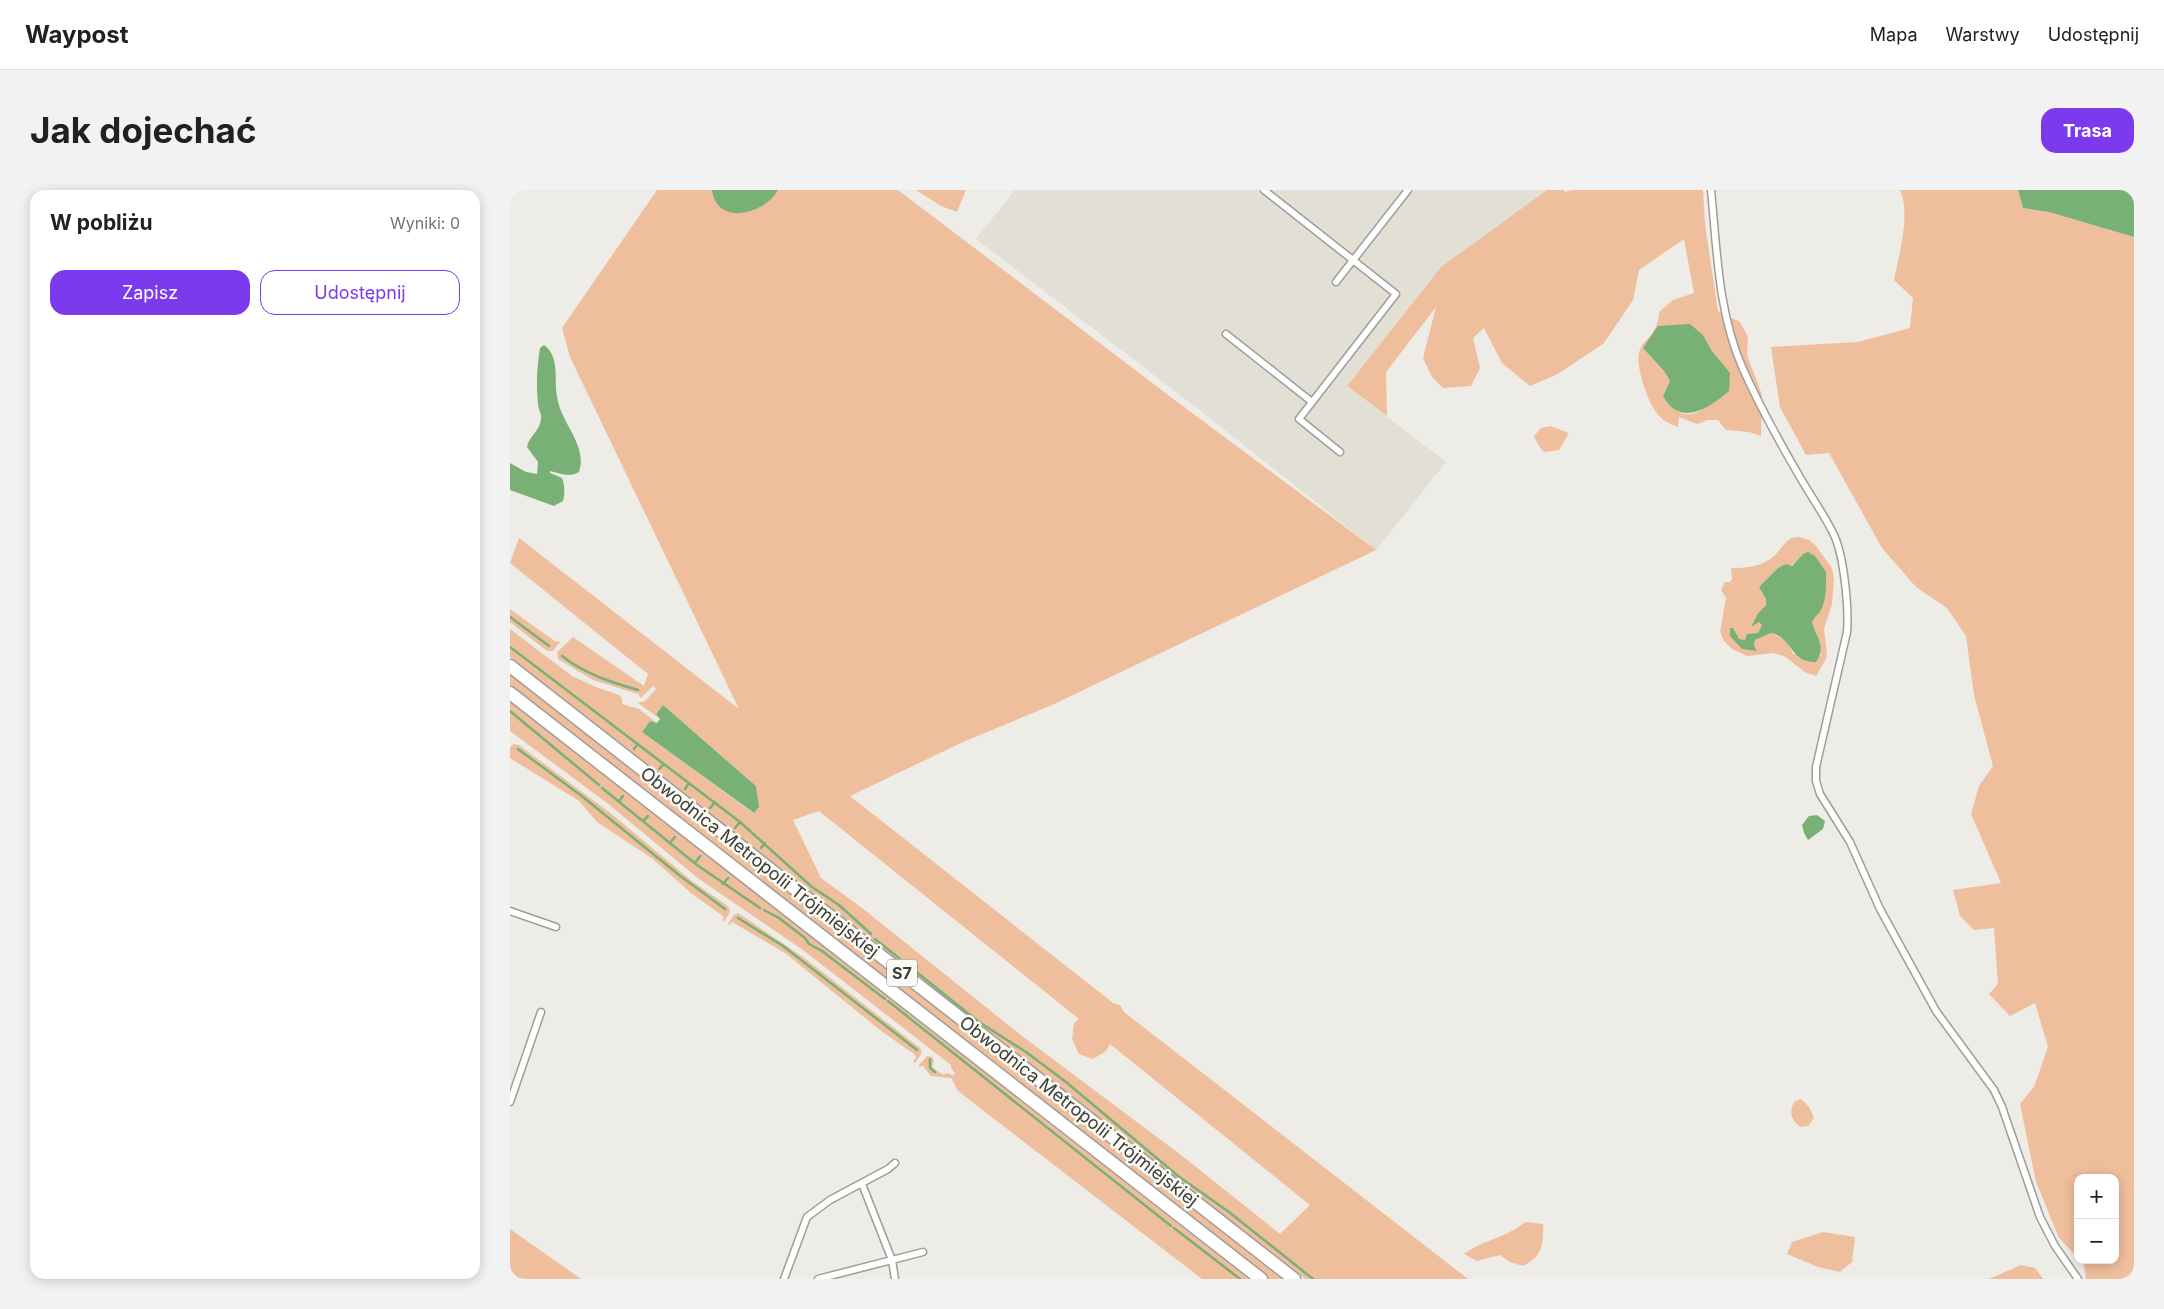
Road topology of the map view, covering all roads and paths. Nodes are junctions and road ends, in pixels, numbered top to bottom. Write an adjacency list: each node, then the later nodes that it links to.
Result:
1 (1264, 190): 4 (street)
2 (1408, 190): 4 (street)
3 (1711, 190): 24 (street)
4 (1353, 260): 5 (street); 7 (street)
5 (1336, 282)
6 (1226, 334): 7 (street)
7 (1312, 402): 8 (street)
8 (1340, 452)
9 (510, 666): 23 (highway, Obwodnica Metropolii Trójmiejskiej / S7)
10 (510, 693): 22 (highway, Obwodnica Metropolii Trójmiejskiej / S7)
11 (510, 911): 12 (street)
12 (556, 927)
13 (541, 1012): 14 (street)
14 (510, 1102)
15 (895, 1163): 16 (street)
16 (862, 1184): 18 (street); 19 (street)
17 (923, 1252): 18 (street)
18 (892, 1260): 20 (street); 21 (street)
19 (784, 1279)
20 (818, 1279)
21 (895, 1279)
22 (1261, 1279)
23 (1294, 1279)
24 (2078, 1279)

